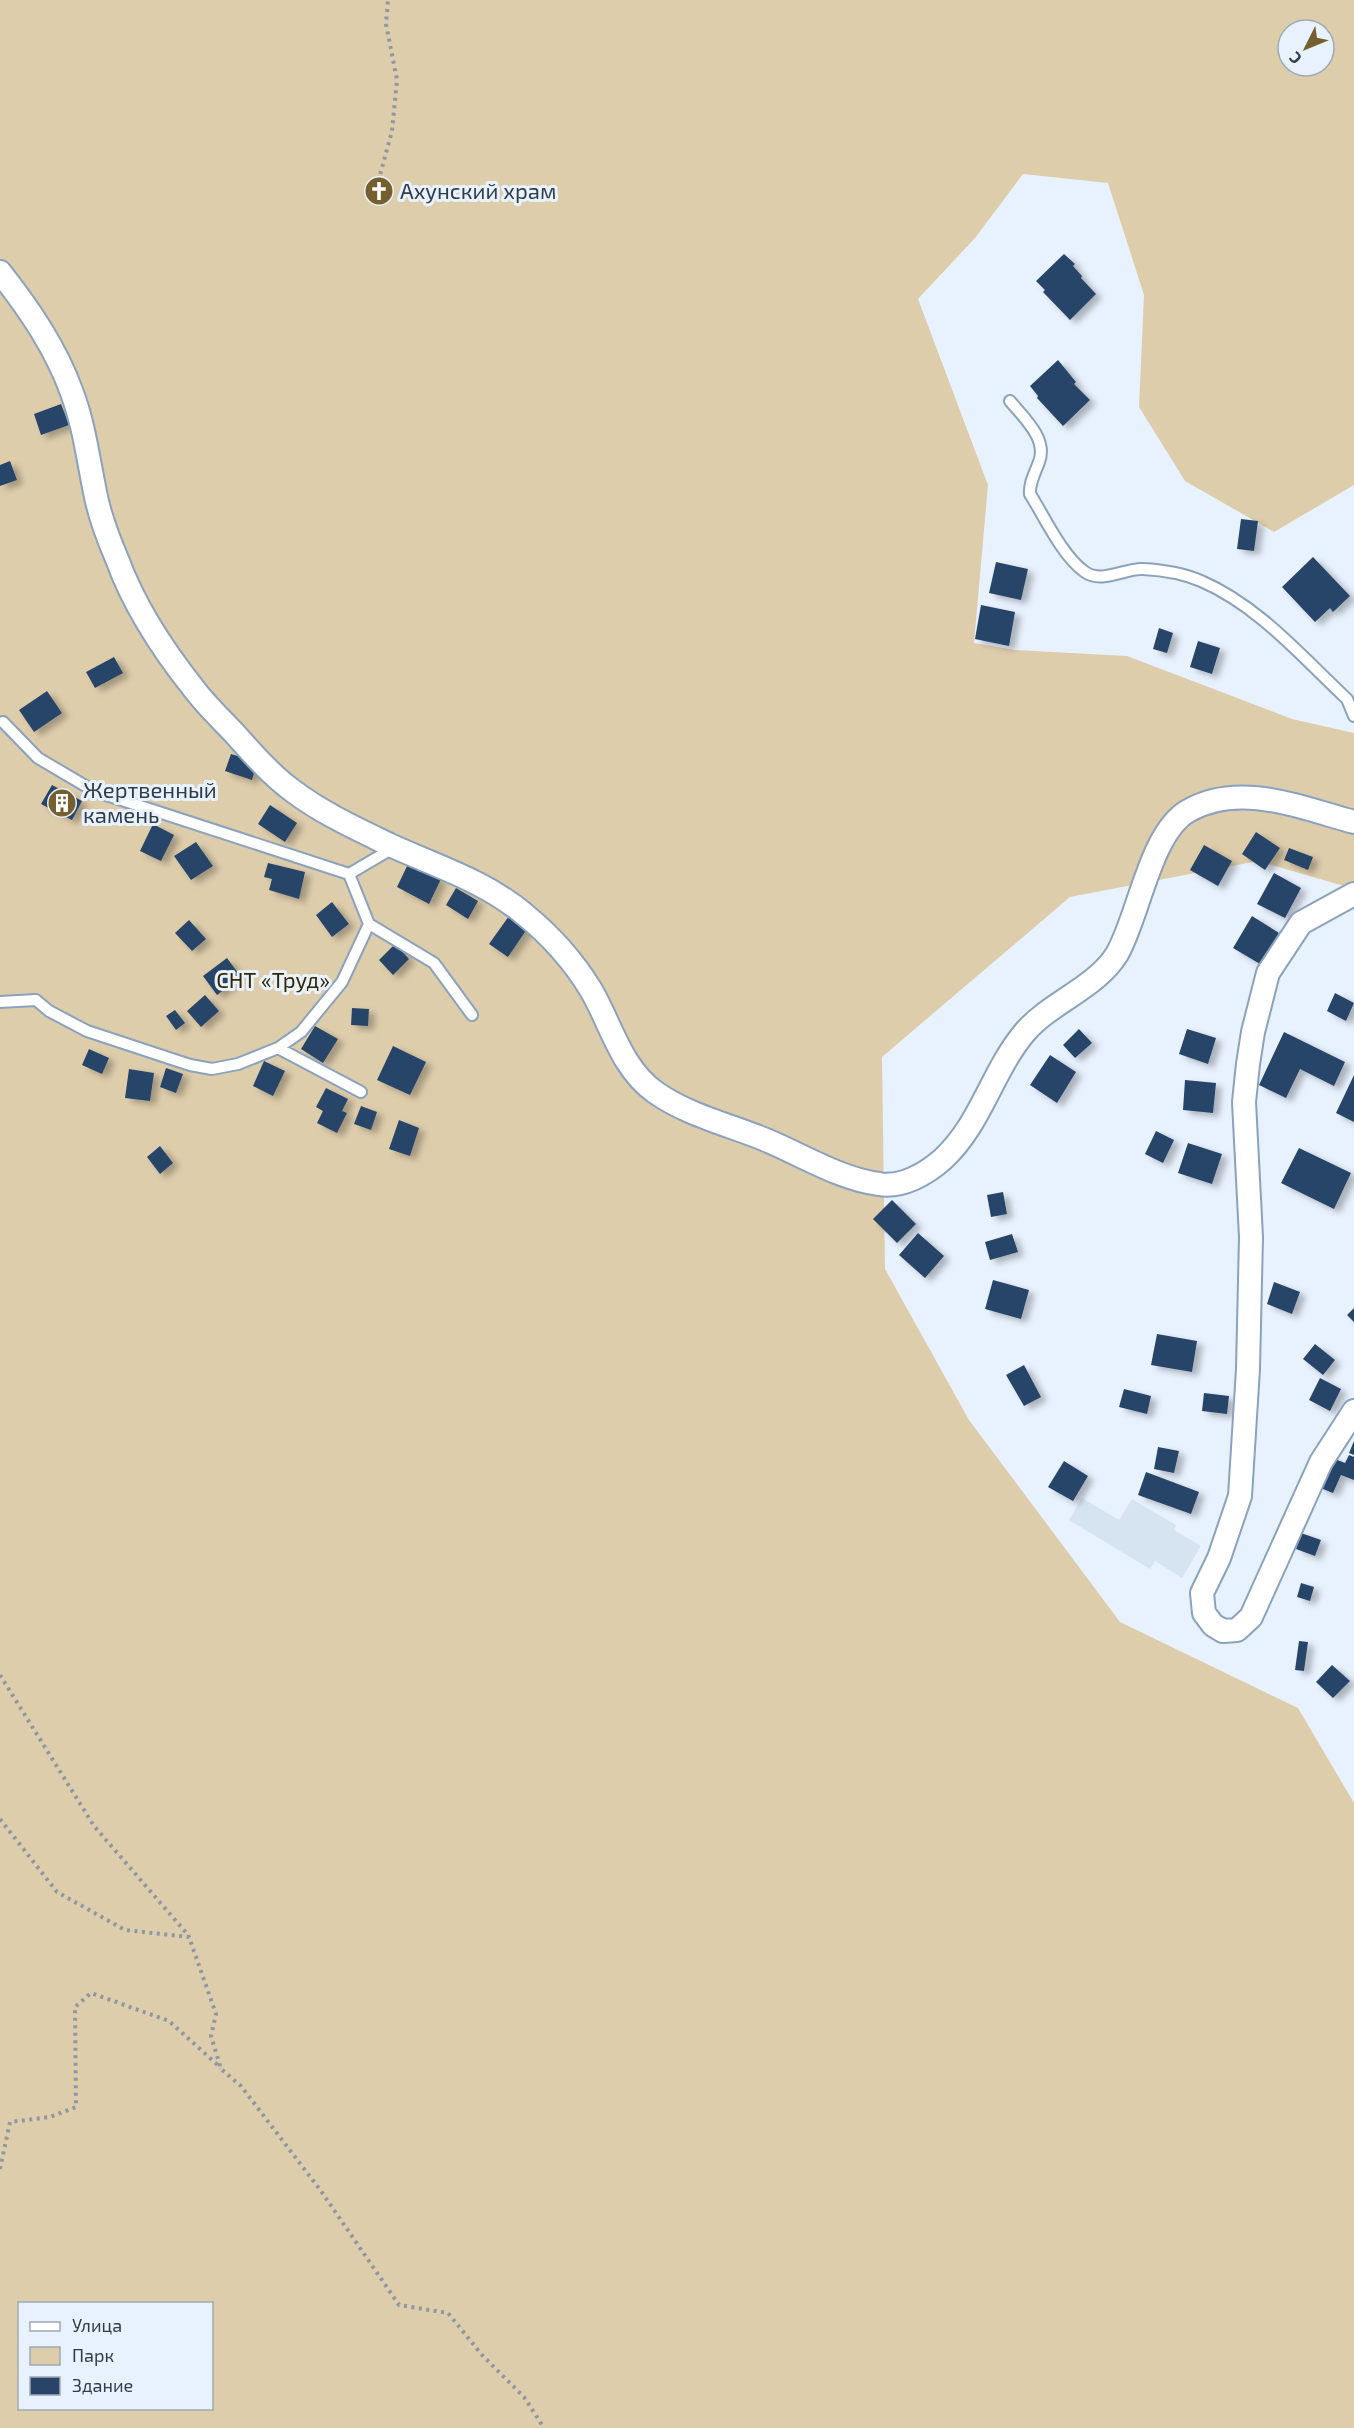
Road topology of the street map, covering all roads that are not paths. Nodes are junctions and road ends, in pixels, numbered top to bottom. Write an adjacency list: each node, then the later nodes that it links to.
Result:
1 (0, 272): 6 (street)
2 (1011, 401): 3 (lane)
3 (1354, 716)
4 (3, 722): 7 (lane)
5 (1354, 822): 6 (street)
6 (395, 847): 7 (lane)
7 (350, 874): 9 (lane)
8 (1354, 894): 14 (street)
9 (369, 924): 11 (lane); 12 (lane)
10 (0, 1002): 12 (lane)
11 (472, 1015)
12 (278, 1048): 13 (lane)
13 (361, 1092)
14 (1354, 1411)

